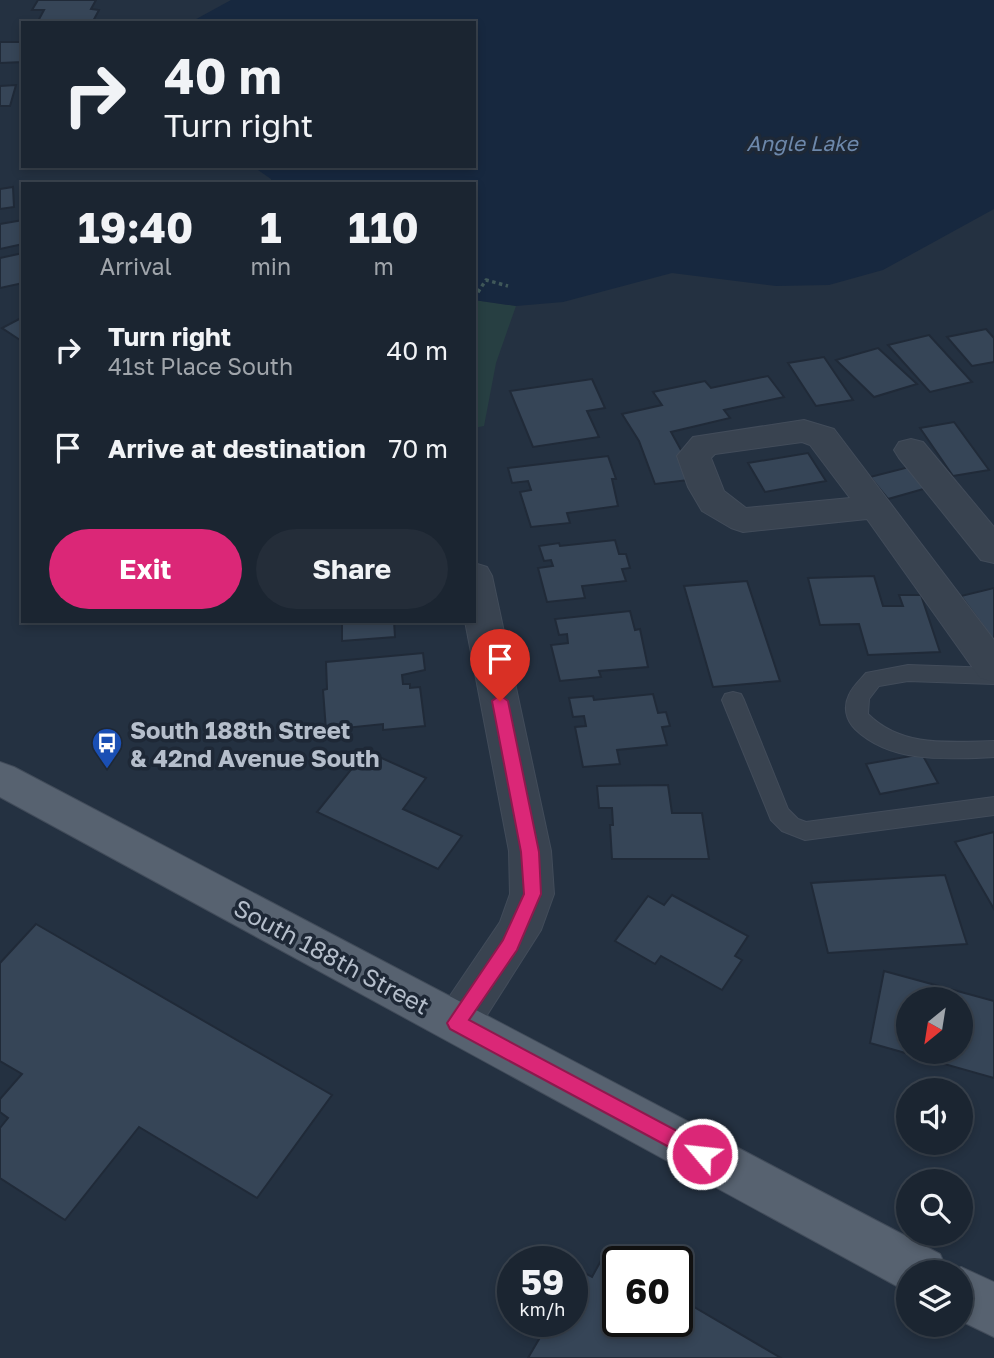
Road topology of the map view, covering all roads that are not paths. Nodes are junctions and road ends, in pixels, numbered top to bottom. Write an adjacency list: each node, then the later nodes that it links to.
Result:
1 (911, 450): 3 (street)
2 (879, 510): 2 (street); 5 (street)
3 (994, 551)
4 (476, 586): 11 (street)
5 (994, 668)
6 (994, 676): 8 (lane)
7 (733, 700): 10 (lane)
8 (994, 749)
9 (0, 778): 11 (main road, South 188th Street)
10 (994, 806)
11 (457, 1023): 12 (main road, South 188th Street)
12 (900, 1260)
13 (973, 1300): 14 (main road)
14 (994, 1311)

